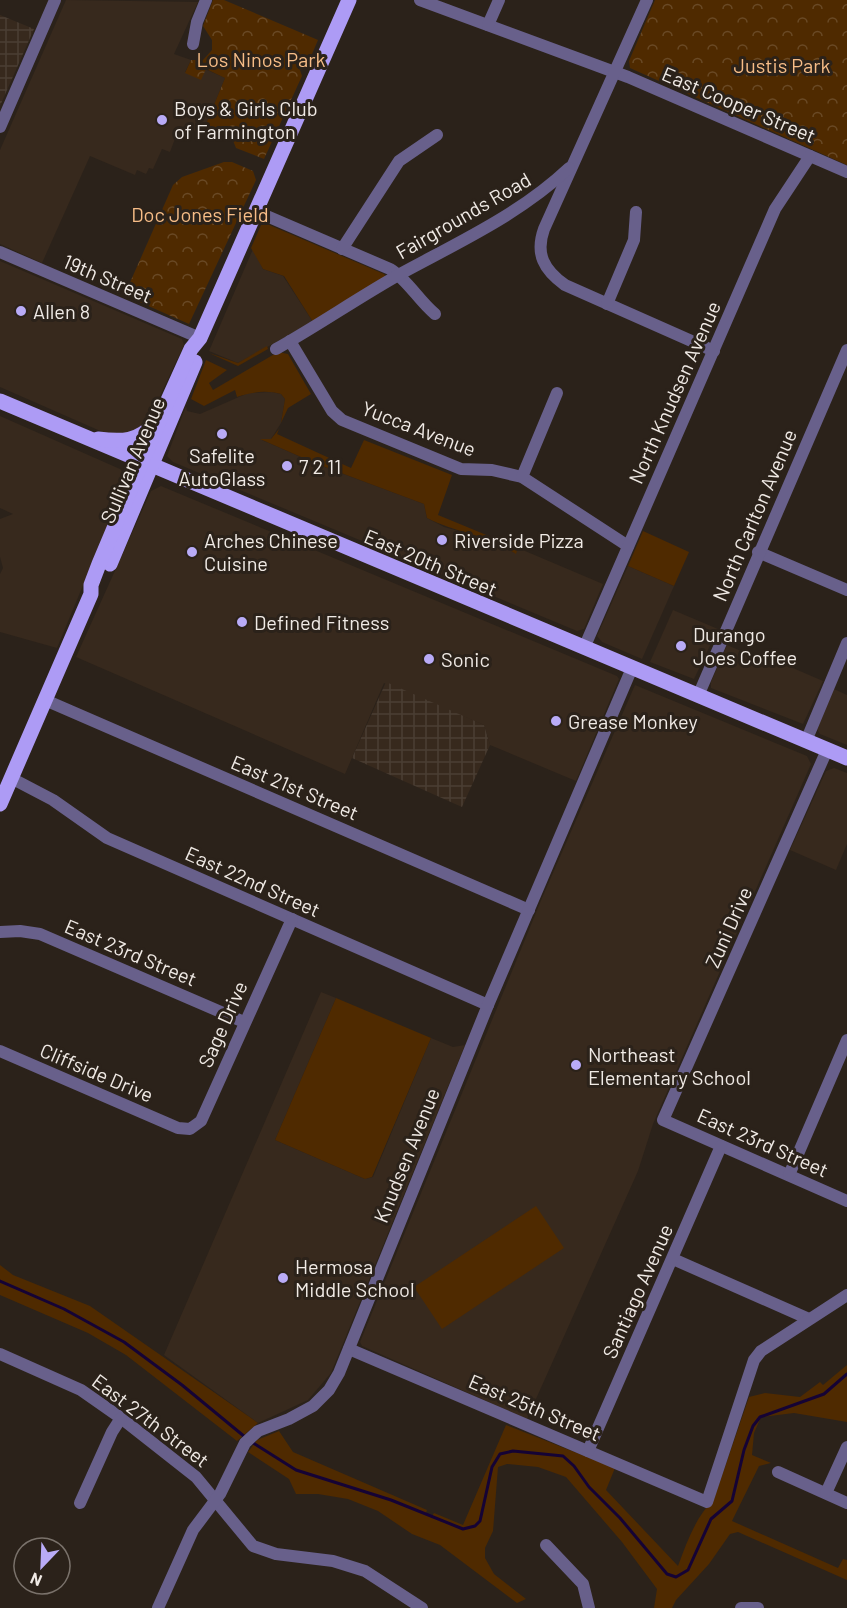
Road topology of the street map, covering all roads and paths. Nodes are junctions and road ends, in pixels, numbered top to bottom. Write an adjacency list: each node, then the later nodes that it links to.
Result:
1 (55, 0): 10 (street)
2 (206, 0): 8 (street)
3 (350, 0): 15 (main road, Sullivan Avenue)
4 (420, 0): 7 (street, East Cooper Street)
5 (499, 0): 7 (street)
6 (647, 0): 9 (street, Fairgrounds Road)
7 (488, 26): 9 (street, East Cooper Street)
8 (194, 44)
9 (615, 72): 12 (street, East Cooper Street); 13 (street, Fairgrounds Road)
10 (0, 127)
11 (437, 135): 17 (street)
12 (810, 156): 14 (street, East Cooper Street); 26 (street, North Knudsen Avenue)
13 (575, 163): 19 (street, Fairgrounds Road); 20 (street)
14 (847, 172)
15 (255, 211): 17 (street); 22 (main road, Sullivan Avenue)
16 (636, 212): 20 (street)
17 (342, 249): 19 (street)
18 (0, 252): 22 (street, 19th Street)
19 (400, 275): 21 (street); 23 (street, Fairgrounds Road)
20 (607, 304): 26 (street)
21 (435, 314)
22 (200, 338): 29 (main road, Sullivan Avenue); 31 (main road, Sullivan Avenue)
23 (290, 341): 24 (street, Fairgrounds Road); 32 (street, Yucca Avenue)
24 (276, 349)
25 (847, 350): 34 (street, North Carlton Avenue)
26 (714, 351): 33 (street, North Knudsen Avenue)
27 (557, 393): 32 (street)
28 (0, 402): 30 (main road, East 20th Street)
29 (161, 416): 30 (main road); 31 (main road, Sullivan Avenue)
30 (83, 438): 31 (main road, East 20th Street)
31 (147, 465): 37 (main road, East 20th Street); 40 (main road, Sullivan Avenue)
32 (522, 477): 33 (street, Yucca Avenue)
33 (628, 546): 37 (street, North Knudsen Avenue)
34 (758, 552): 35 (street); 39 (street, North Carlton Avenue)
35 (847, 590)
36 (847, 643): 41 (street)
37 (584, 648): 38 (main road, East 20th Street)
38 (632, 669): 39 (main road, East 20th Street); 46 (street, Knudsen Avenue)
39 (698, 696): 41 (main road, East 20th Street)
40 (45, 700): 44 (main road, Sullivan Avenue); 46 (street, East 21st Street)
41 (806, 741): 42 (main road, East 20th Street)
42 (827, 750): 43 (main road, East 20th Street); 54 (street, Zuni Drive)
43 (847, 758)
44 (11, 778): 45 (main road, Sullivan Avenue); 47 (street, East 22nd Street)
45 (0, 804)
46 (529, 910): 49 (street, Knudsen Avenue)
47 (292, 919): 49 (street, East 22nd Street); 50 (street, Sage Drive)
48 (0, 932): 50 (street, East 23rd Street)
49 (488, 1005): 62 (street, Knudsen Avenue)
50 (244, 1022): 55 (street, Sage Drive)
51 (847, 1040): 53 (street)
52 (0, 1051): 55 (street, Cliffside Drive)
53 (841, 1068): 57 (street)
54 (663, 1120): 56 (street, East 23rd Street)
55 (178, 1128)
56 (721, 1146): 57 (street, East 23rd Street); 59 (street, Santiago Avenue)
57 (789, 1175): 58 (street, East 23rd Street)
58 (847, 1201)
59 (673, 1259): 61 (street); 66 (street, Santiago Avenue)
60 (847, 1295): 61 (street)
61 (809, 1319): 66 (street, East 25th Street)
62 (349, 1349): 66 (street, East 25th Street); 69 (street, Knudsen Avenue)
63 (0, 1354): 64 (street, East 27th Street)
64 (121, 1418): 69 (street, East 27th Street); 70 (street)
65 (847, 1447): 68 (street)
66 (588, 1451)
67 (778, 1472): 68 (street)
68 (826, 1494): 71 (street)
69 (215, 1501): 73 (street, Knudsen Avenue); 74 (street, East 27th Street)
70 (80, 1503)
71 (847, 1503)
72 (546, 1545): 75 (street)
73 (158, 1608)
74 (422, 1608)
75 (589, 1608)
76 (741, 1608): 77 (street)
77 (759, 1608)

